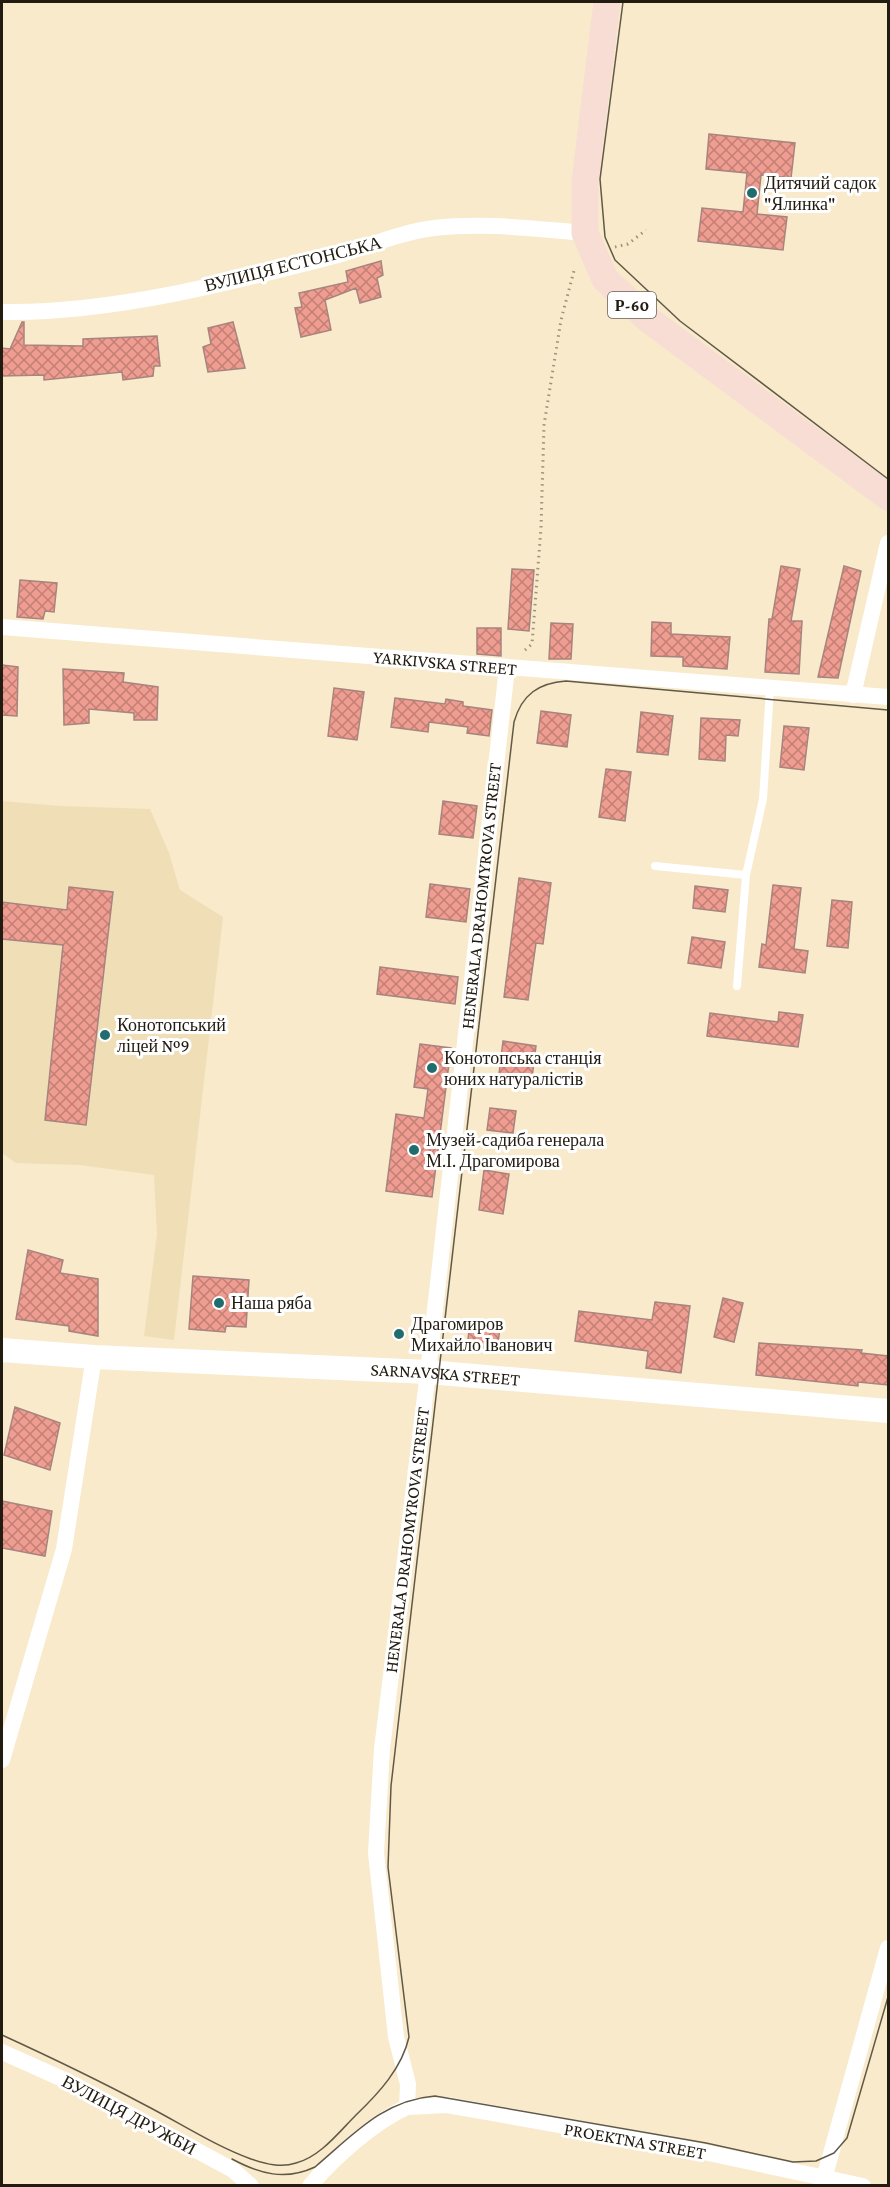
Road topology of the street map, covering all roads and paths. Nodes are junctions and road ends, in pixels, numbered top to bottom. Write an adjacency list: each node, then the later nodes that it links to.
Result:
1 (607, 2): 3 (main road, Р-60)
2 (646, 230): 3 (path)
3 (585, 250): 4 (street, ВУЛИЦЯ ЕСТОНСЬКА); 5 (main road, Р-60); 8 (path)
4 (2, 312)
5 (888, 497)
6 (888, 543): 10 (street)
7 (2, 627): 8 (street, YARKIVSKA STREET)
8 (507, 668): 9 (street, YARKIVSKA STREET); 17 (street, HENERALA DRAHOMYROVA STREET)
9 (770, 689): 10 (street, YARKIVSKA STREET); 13 (lane)
10 (853, 695): 11 (street, YARKIVSKA STREET)
11 (888, 697)
12 (655, 866): 13 (lane)
13 (746, 875): 14 (lane)
14 (737, 986)
15 (2, 1350): 16 (street, SARNAVSKA STREET)
16 (94, 1358): 17 (street, SARNAVSKA STREET); 19 (street)
17 (428, 1372): 18 (street, SARNAVSKA STREET); 22 (street, HENERALA DRAHOMYROVA STREET)
18 (888, 1411)
19 (2, 1760)
20 (888, 1948): 23 (street)
21 (2, 2052): 24 (street, ВУЛИЦЯ ДРУЖБИ)
22 (407, 2107): 23 (street, PROEKTNA STREET); 25 (street)
23 (824, 2181): 26 (street, PROEKTNA STREET)
24 (251, 2186)
25 (310, 2186)
26 (862, 2186)

